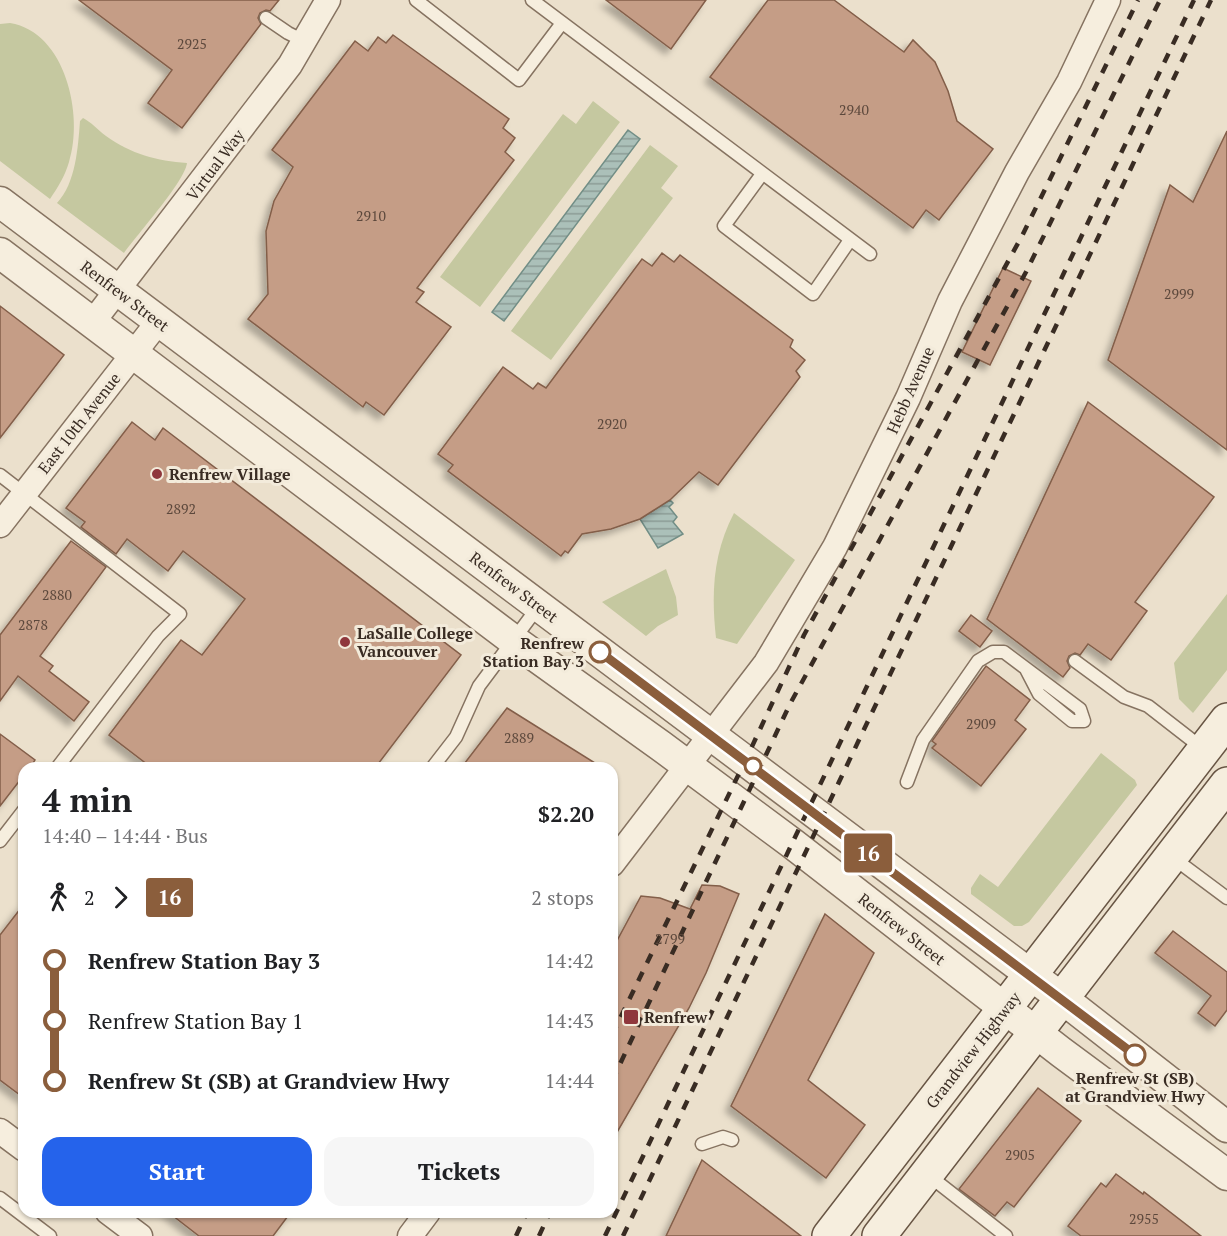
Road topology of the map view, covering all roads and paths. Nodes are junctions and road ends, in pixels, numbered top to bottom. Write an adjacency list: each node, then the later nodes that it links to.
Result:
1 (328, 0): 7 (street, Virtual Way)
2 (416, 0): 6 (lane)
3 (532, 0): 6 (lane)
4 (1108, 0): 25 (street, Hebb Avenue)
5 (266, 18): 7 (lane)
6 (562, 23): 8 (lane)
7 (304, 41): 13 (street, Virtual Way)
8 (762, 174): 10 (lane); 10 (lane)
9 (0, 202): 13 (street, Renfrew Street)
10 (850, 240): 12 (lane)
11 (0, 253): 15 (street, Renfrew Street)
12 (870, 254)
13 (118, 290): 14 (street, Renfrew Street); 15 (street, Virtual Way)
14 (159, 321): 16 (street, East 10th Avenue); 20 (street, Renfrew Street)
15 (92, 323): 16 (street, Renfrew Street)
16 (133, 354): 18 (street, East 10th Avenue); 21 (street, Renfrew Street)
17 (0, 475): 18 (lane)
18 (24, 494): 19 (street, East 10th Avenue); 27 (lane)
19 (0, 525)
20 (539, 606): 21 (lane); 25 (street, Renfrew Street)
21 (513, 640): 28 (lane); 29 (street, Renfrew Street)
22 (1075, 661): 26 (lane)
23 (1227, 720): 26 (main road, Grandview Highway)
24 (1084, 721): 30 (lane)
25 (711, 735): 29 (street, Hebb Avenue); 37 (street, Renfrew Street)
26 (1204, 750): 37 (main road, Grandview Highway)
27 (62, 762)
28 (437, 762)
29 (687, 766): 34 (street, Hebb Avenue); 39 (street, Renfrew Street)
30 (907, 782)
31 (1227, 784): 35 (main road)
32 (18, 818): 33 (lane)
33 (0, 842)
34 (618, 856)
35 (1171, 856): 36 (lane); 38 (main road)
36 (1227, 898)
37 (1031, 975): 38 (street, Renfrew Street); 39 (main road, Grandview Highway)
38 (1063, 999): 40 (main road); 41 (street, Renfrew Street)
39 (1005, 1009): 40 (street, Renfrew Street); 56 (main road, Grandview Highway)
40 (1036, 1033): 46 (main road); 47 (street, Renfrew Street)
41 (1227, 1127)
42 (0, 1131): 44 (street)
43 (732, 1140): 45 (lane)
44 (18, 1144)
45 (702, 1144)
46 (927, 1174): 57 (main road); 58 (lane)
47 (1227, 1175)
48 (0, 1198): 49 (lane)
49 (18, 1212)
50 (26, 1218): 53 (lane)
51 (116, 1218): 54 (street)
52 (424, 1218): 55 (street)
53 (50, 1236)
54 (140, 1236)
55 (410, 1236)
56 (829, 1236)
57 (879, 1236)
58 (1006, 1236)

